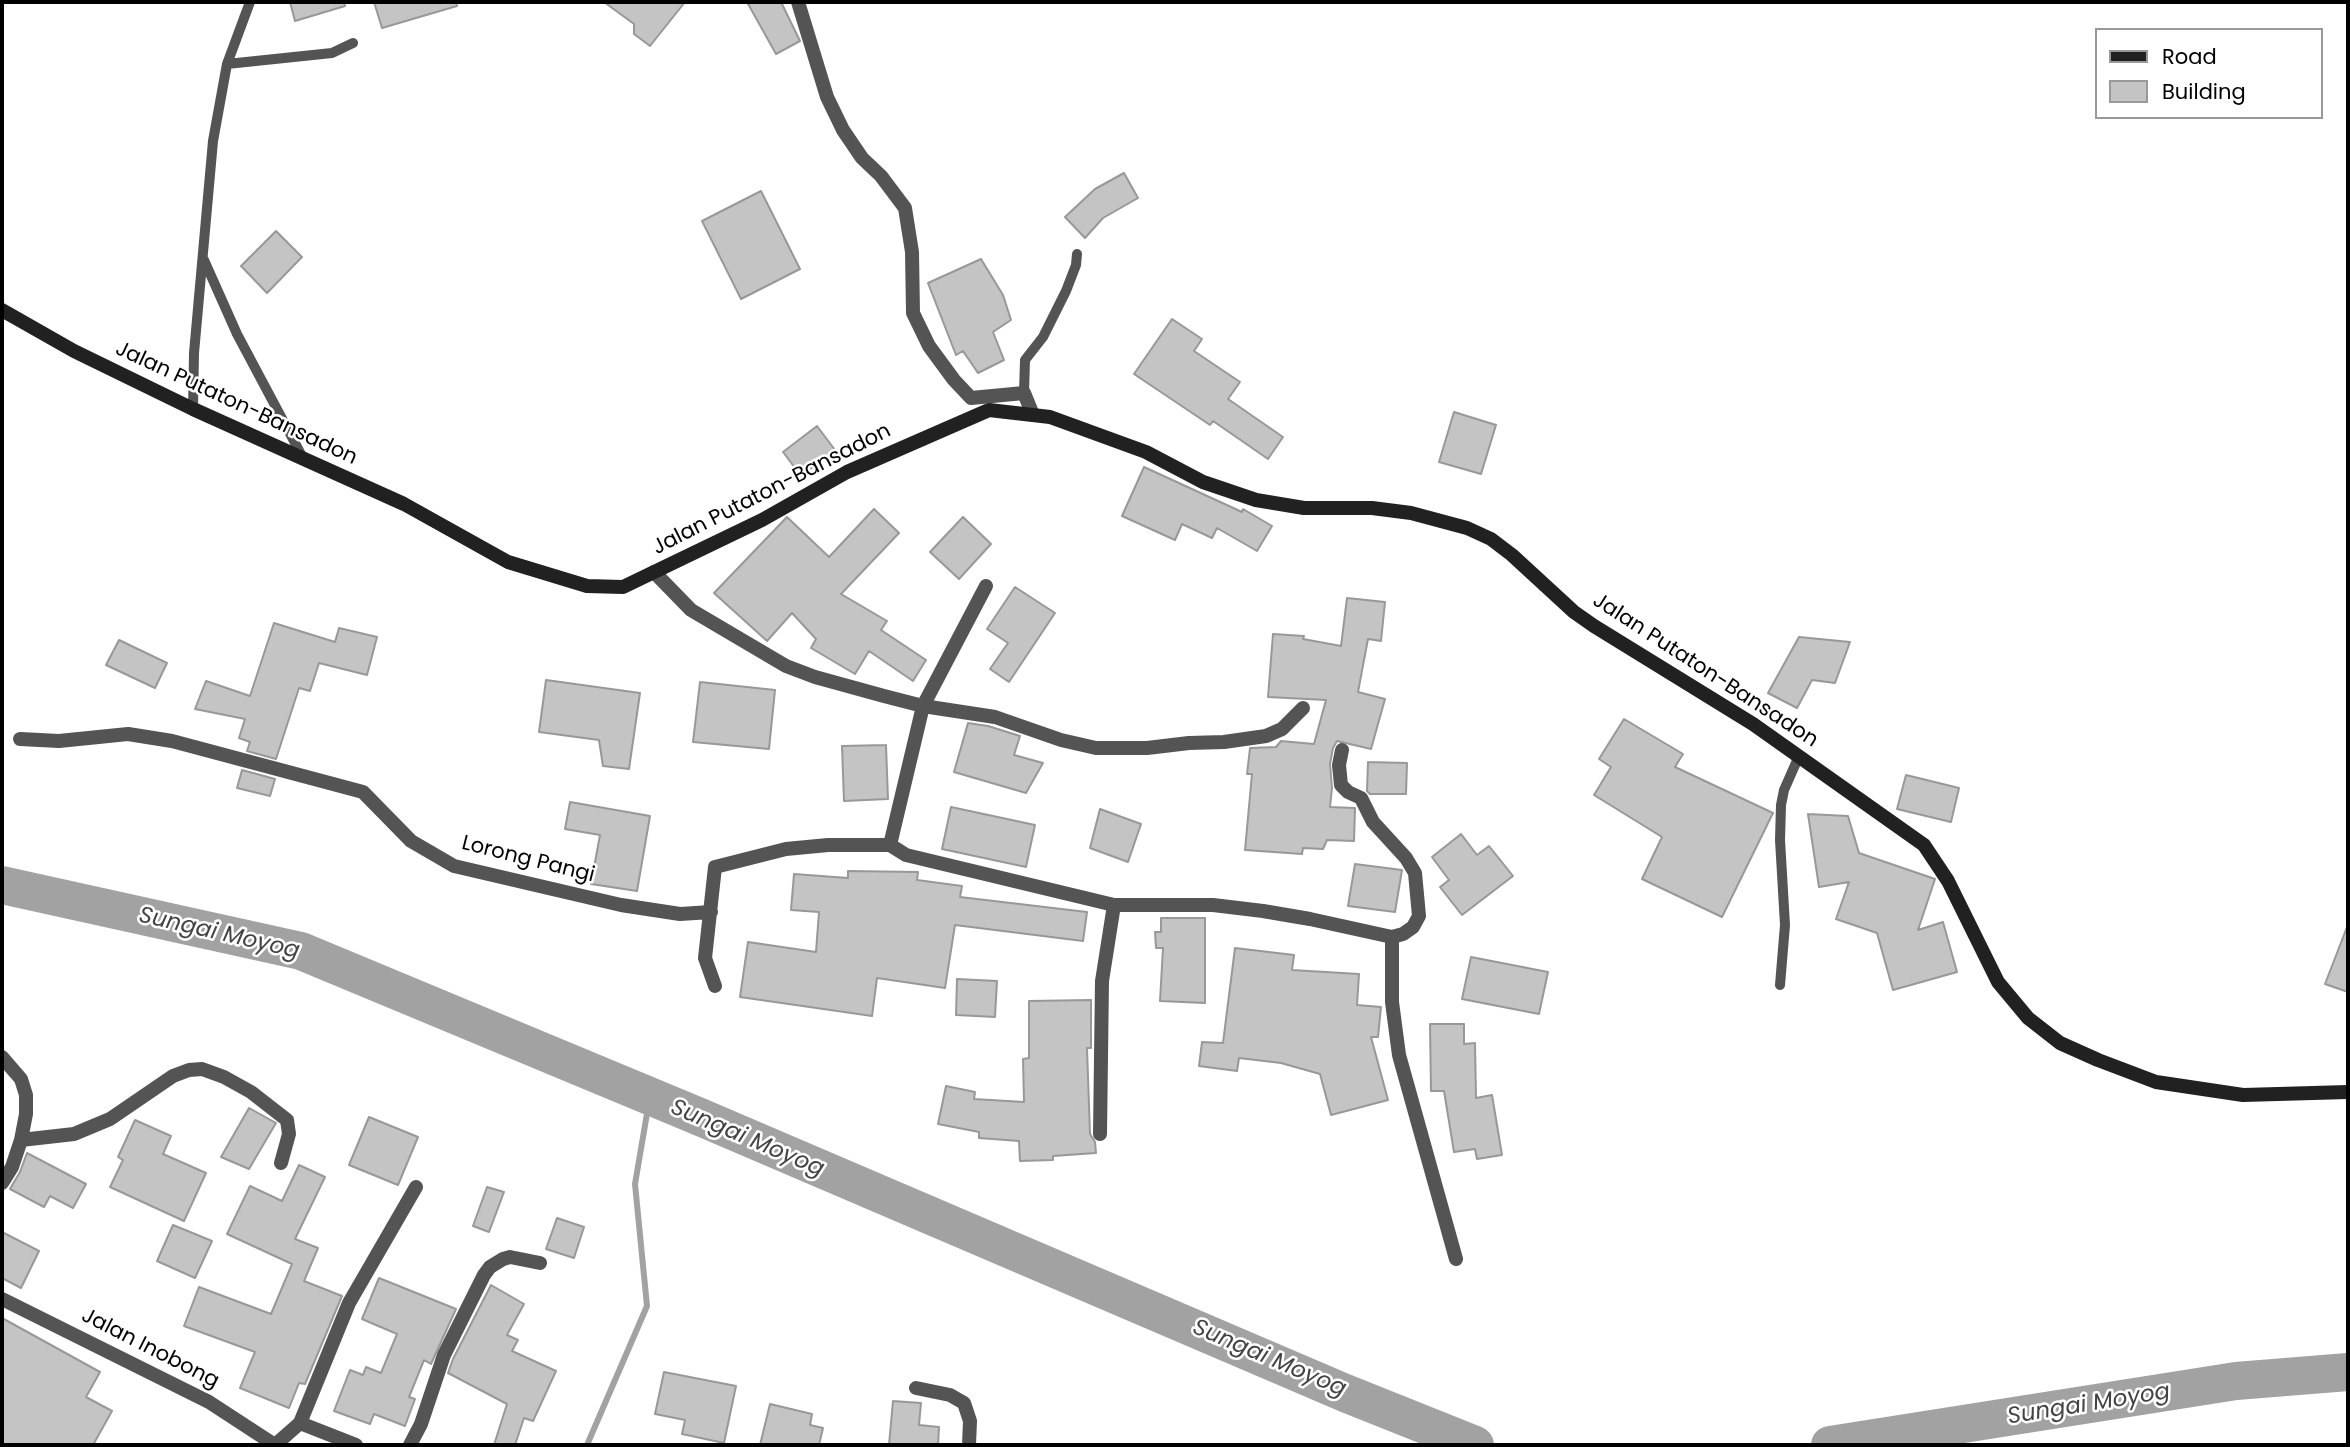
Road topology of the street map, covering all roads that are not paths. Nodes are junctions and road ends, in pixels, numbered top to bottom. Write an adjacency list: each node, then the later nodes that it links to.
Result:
1 (250, 2): 4 (lane)
2 (798, 2): 8 (street)
3 (353, 43): 4 (lane)
4 (227, 64): 6 (lane)
5 (1077, 254): 8 (lane)
6 (202, 257): 9 (lane); 11 (lane)
7 (2, 310): 9 (street, Jalan Putaton-Bansadon)
8 (1024, 393): 10 (street)
9 (194, 409): 11 (street, Jalan Putaton-Bansadon)
10 (1033, 415): 12 (street, Jalan Putaton-Bansadon); 18 (street, Jalan Putaton-Bansadon)
11 (303, 458): 12 (street, Jalan Putaton-Bansadon)
12 (654, 572): 14 (street)
13 (986, 586): 14 (street)
14 (923, 706): 15 (street); 19 (street)
15 (1303, 708)
16 (20, 740): 21 (street, Lorong Pangi)
17 (1342, 750): 22 (street)
18 (1799, 756): 23 (lane); 26 (street, Jalan Putaton-Bansadon)
19 (890, 845): 20 (street); 21 (street)
20 (1114, 905): 22 (street); 27 (street)
21 (711, 912): 24 (street)
22 (1392, 937): 32 (street)
23 (1780, 985)
24 (715, 986)
25 (2, 1057): 28 (street)
26 (2348, 1092)
27 (1100, 1134)
28 (21, 1140): 29 (street); 30 (street)
29 (281, 1163)
30 (2, 1183)
31 (416, 1187): 36 (street)
32 (1456, 1259)
33 (540, 1263): 39 (street)
34 (2, 1299): 37 (street, Jalan Inobong)
35 (916, 1388): 40 (street)
36 (300, 1423): 37 (street); 38 (street)
37 (275, 1445)
38 (356, 1445)
39 (410, 1445)
40 (970, 1445)

